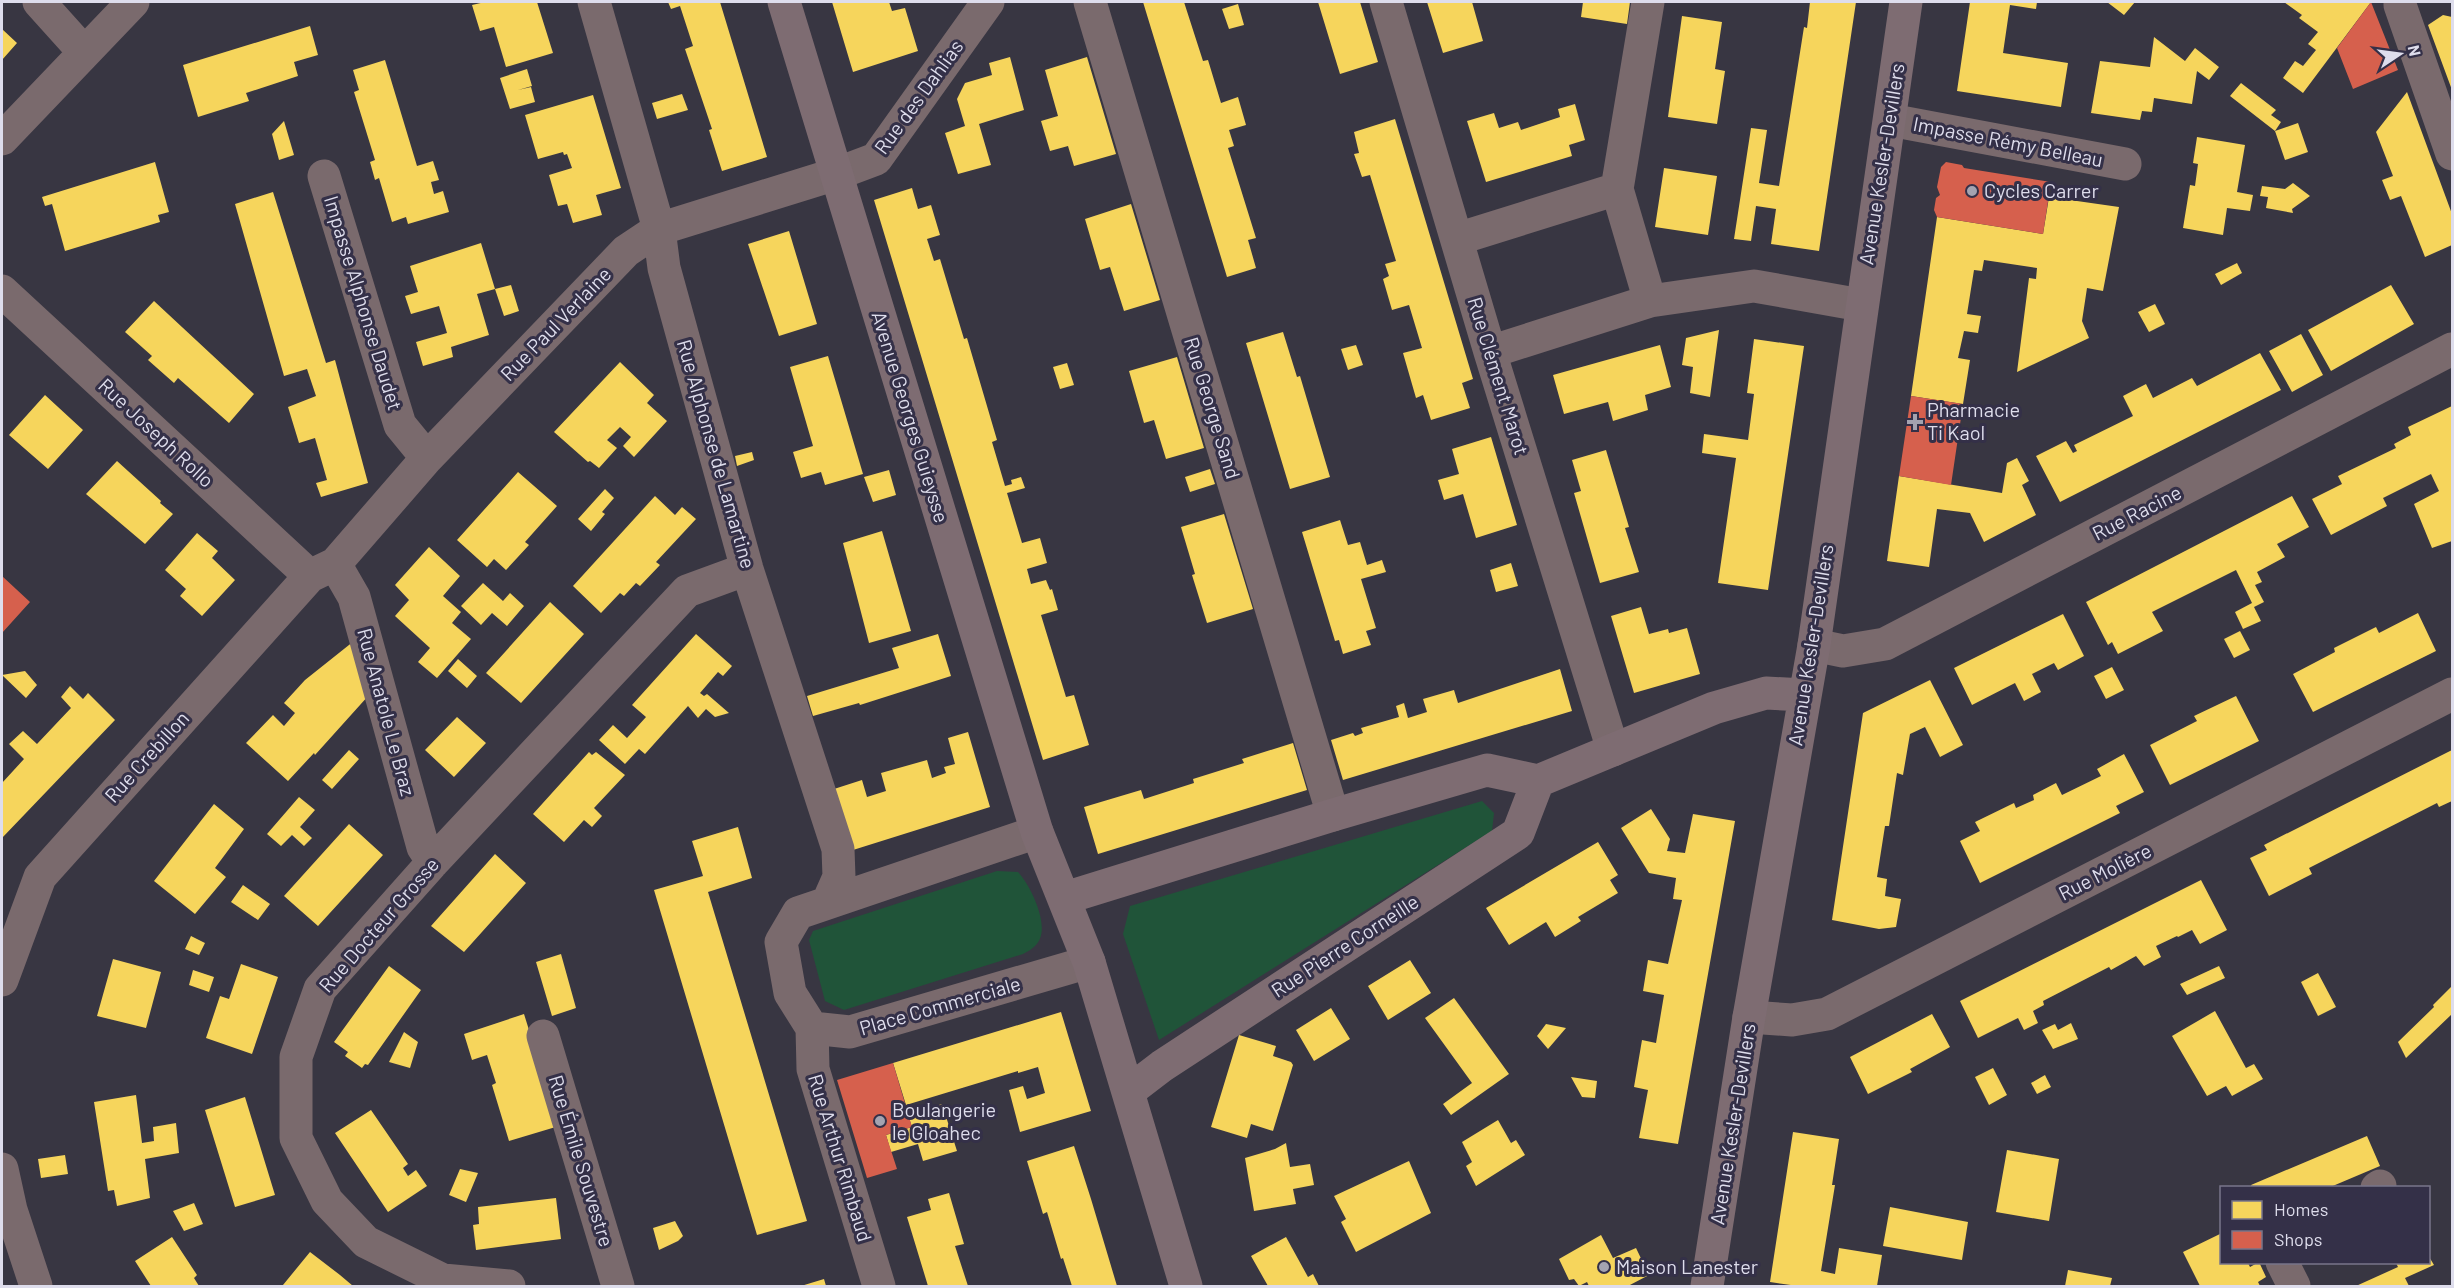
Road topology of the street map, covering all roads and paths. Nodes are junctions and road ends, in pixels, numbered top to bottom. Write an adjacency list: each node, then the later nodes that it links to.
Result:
1 (39, 2): 11 (street)
2 (133, 2): 11 (street)
3 (594, 2): 19 (street, Rue Alphonse de Lamartine)
4 (784, 2): 16 (street, Avenue Georges Guieysse)
5 (988, 2): 16 (street, Rue des Dahlias)
6 (1090, 2): 34 (street, Rue George Sand)
7 (1386, 2): 20 (street, Rue Clément Marot)
8 (1648, 2): 18 (street)
9 (1906, 2): 12 (street, Avenue Kesler-Devillers)
10 (2400, 2): 14 (street)
11 (84, 52): 13 (street)
12 (1890, 120): 15 (street, Impasse Rémy Belleau); 23 (street, Avenue Kesler-Devillers)
13 (2, 139)
14 (2452, 154)
15 (2125, 164)
16 (836, 174): 19 (street, Rue Paul Verlaine); 35 (street, Avenue Georges Guieysse)
17 (324, 176): 26 (street, Impasse Alphonse Daudet)
18 (1617, 189): 20 (street); 22 (street)
19 (659, 229): 26 (street, Rue Paul Verlaine); 27 (street, Rue Alphonse de Lamartine)
20 (1456, 238): 25 (street, Rue Clément Marot)
21 (2, 291): 28 (street, Rue Joseph Rollo)
22 (1650, 301): 23 (street); 25 (street)
23 (1861, 305): 29 (street, Avenue Kesler-Devillers)
24 (2452, 349): 29 (street, Rue Racine)
25 (1490, 352): 32 (street, Rue Clément Marot)
26 (427, 458): 28 (street, Rue Paul Verlaine)
27 (747, 568): 36 (street, Rue Docteur Grosse); 38 (street, Rue Alphonse de Lamartine)
28 (323, 570): 36 (street, Rue Anatole Le Braz); 40 (street, Rue Crebillon)
29 (1814, 645): 31 (street, Avenue Kesler-Devillers)
30 (2452, 694): 41 (street, Rue Molière)
31 (1804, 695): 32 (street); 41 (street, Avenue Kesler-Devillers)
32 (1613, 750): 33 (street)
33 (1538, 781): 34 (street); 44 (street, Rue Pierre Corneille)
34 (1333, 815): 37 (street)
35 (1037, 832): 37 (street); 38 (street)
36 (433, 862): 49 (street, Rue Docteur Grosse)
37 (1065, 898): 39 (street)
38 (828, 902): 42 (street)
39 (1089, 962): 42 (street, Place Commerciale); 44 (street)
40 (2, 980)
41 (1749, 1017): 53 (street, Avenue Kesler-Devillers)
42 (812, 1028): 51 (street, Rue Arthur Rimbaud)
43 (543, 1036): 47 (street, Rue Émile Souvestre)
44 (1128, 1092): 52 (street)
45 (2, 1169): 48 (street)
46 (2282, 1264): 54 (street)
47 (618, 1286): 50 (street)
48 (36, 1287)
49 (509, 1287)
50 (609, 1287)
51 (879, 1287)
52 (1186, 1287)
53 (1707, 1287)
54 (2294, 1287)

